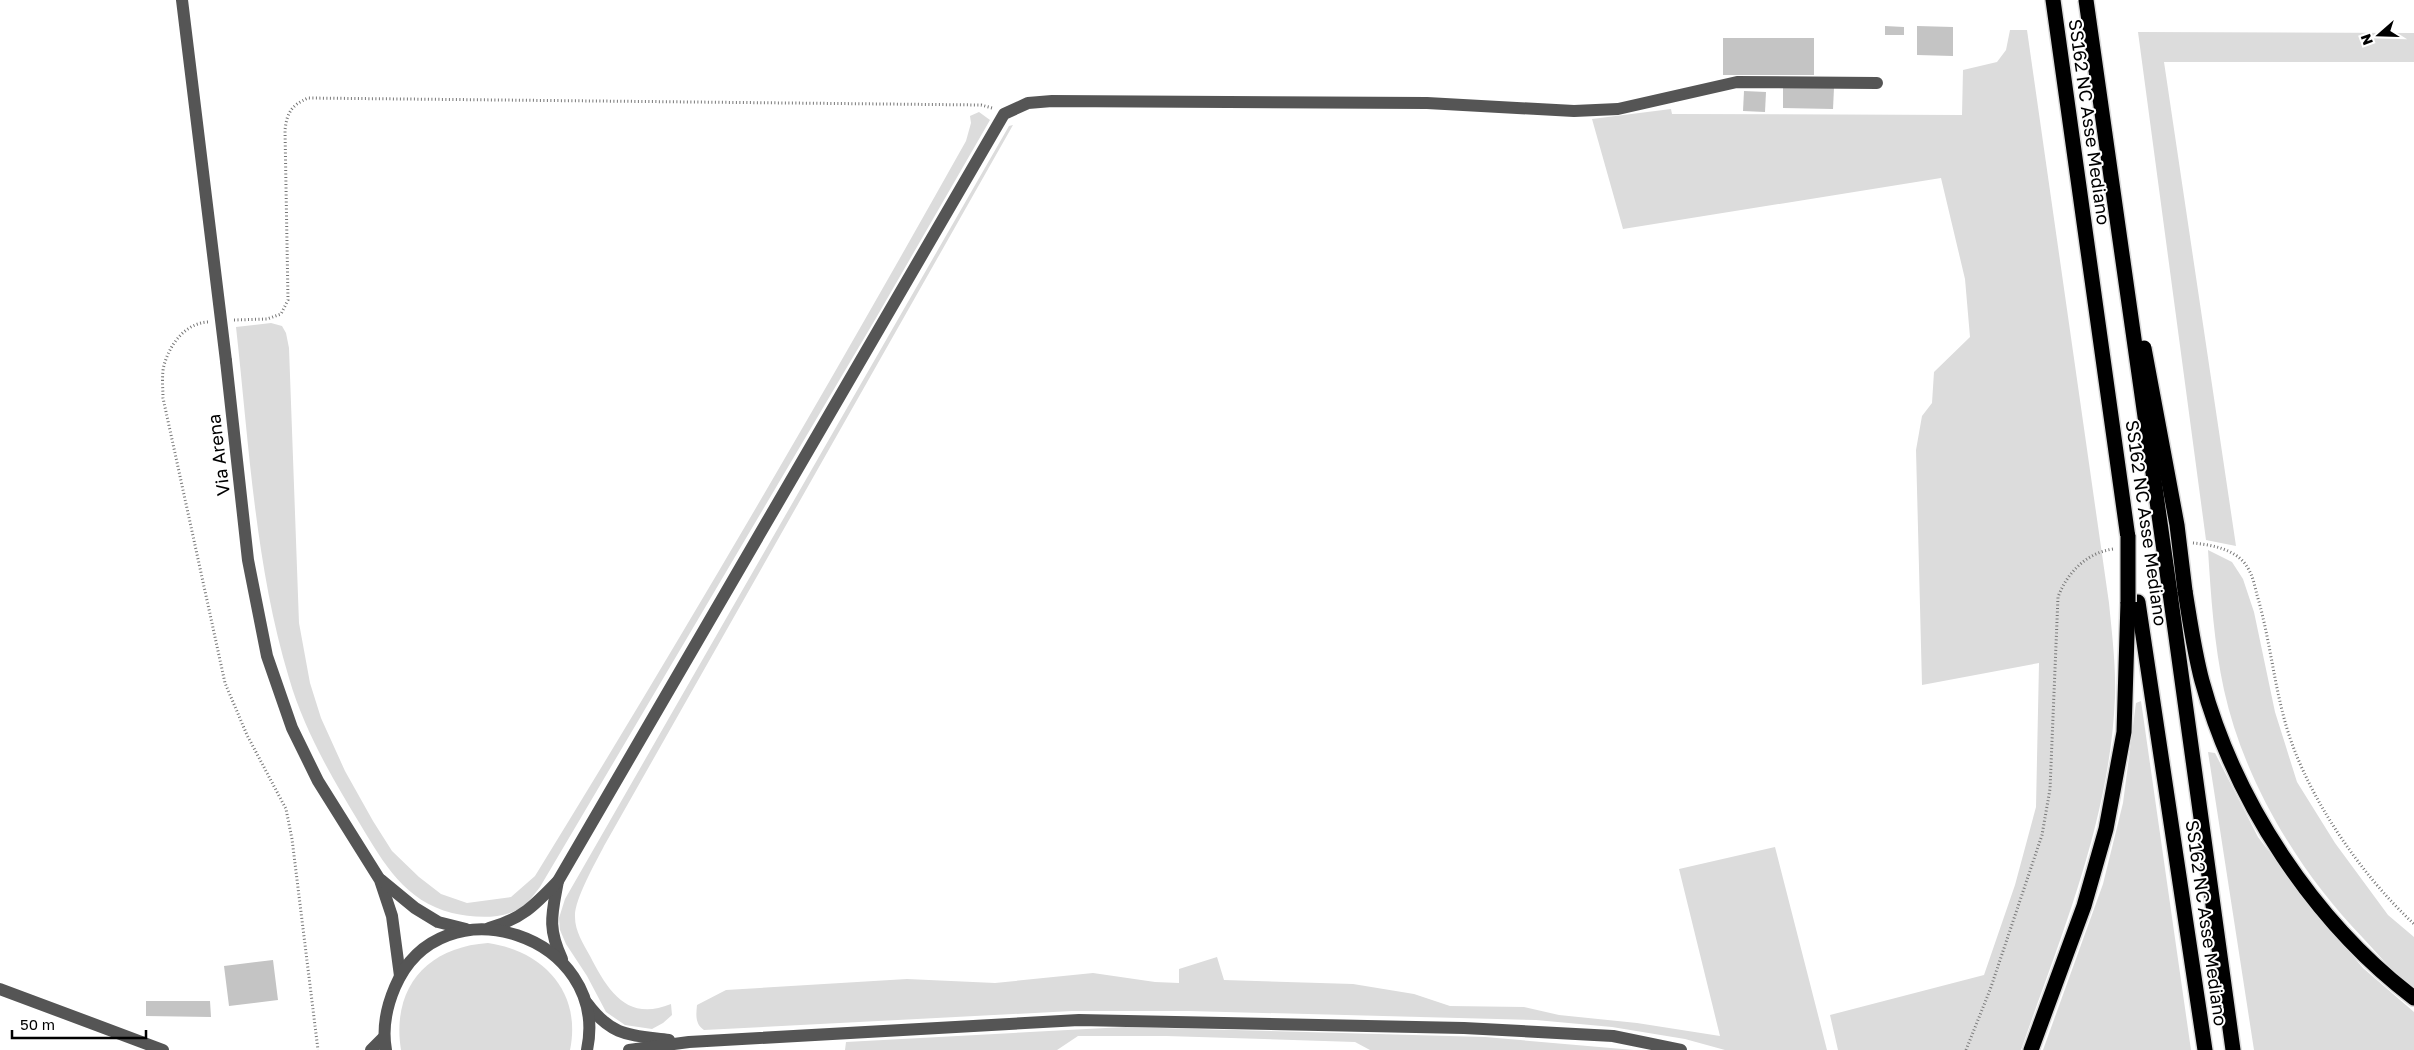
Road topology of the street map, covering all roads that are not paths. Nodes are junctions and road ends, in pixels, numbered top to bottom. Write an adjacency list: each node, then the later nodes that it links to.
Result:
1 (182, 0): 7 (street, Via Arena, bridge)
2 (2053, 0): 6 (highway, SS162 NC Asse Mediano, bridge)
3 (2086, 0): 5 (highway, SS162 NC Asse Mediano, bridge)
4 (1877, 83): 8 (street)
5 (2122, 255): 14 (highway, bridge); 25 (highway, SS162 NC Asse Mediano, bridge)
6 (2133, 602): 23 (highway); 24 (highway, SS162 NC Asse Mediano)
7 (380, 880): 10 (street, Via Arena); 12 (street, Via Arena)
8 (558, 882): 9 (street); 11 (street)
9 (489, 928): 10 (street); 11 (street)
10 (469, 930): 12 (street)
11 (564, 964): 15 (street)
12 (400, 976): 17 (street)
13 (0, 989): 18 (street)
14 (2414, 998)
15 (585, 1001): 16 (street); 20 (street)
16 (689, 1042): 21 (street); 22 (street)
17 (385, 1044): 19 (street)
18 (163, 1050)
19 (371, 1050)
20 (588, 1050)
21 (629, 1050)
22 (1681, 1050)
23 (2031, 1050)
24 (2206, 1050)
25 (2233, 1050)

